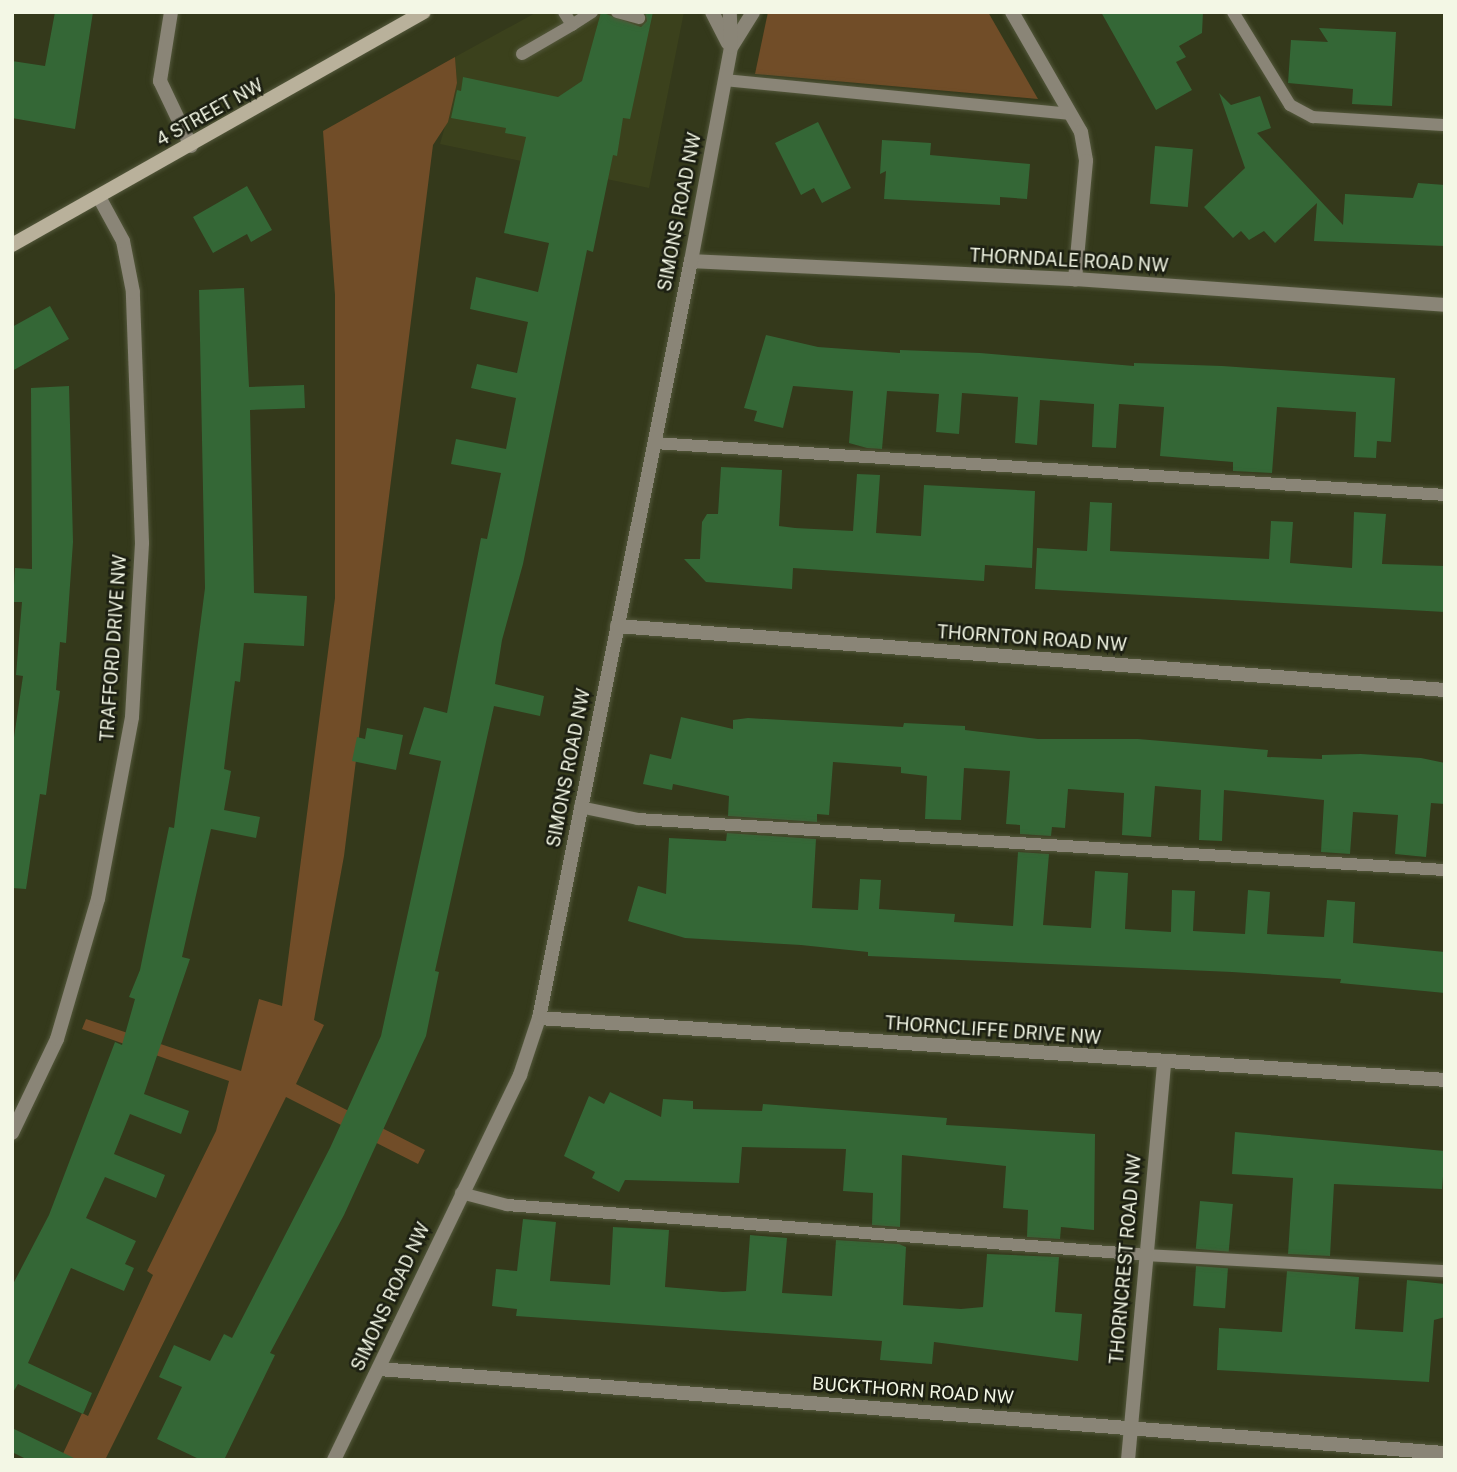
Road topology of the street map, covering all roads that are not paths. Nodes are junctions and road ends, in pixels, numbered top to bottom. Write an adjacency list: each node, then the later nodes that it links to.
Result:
1 (171, 12): 18 (street)
2 (424, 12): 18 (main road, 4 STREET NW)
3 (564, 12): 12 (lane)
4 (592, 12): 12 (lane)
5 (618, 12): 11 (lane)
6 (712, 12): 13 (street)
7 (730, 12): 13 (street, SIMONS ROAD NW)
8 (753, 12): 13 (street, SIMONS ROAD NW)
9 (1012, 12): 16 (street)
10 (1233, 12): 17 (lane)
11 (639, 18)
12 (572, 25): 14 (lane)
13 (731, 47): 15 (street, SIMONS ROAD NW)
14 (522, 54)
15 (724, 80): 16 (lane); 21 (street, SIMONS ROAD NW)
16 (1070, 114): 22 (street)
17 (1445, 125)
18 (191, 146): 19 (main road, 4 STREET NW)
19 (99, 197): 20 (main road, 4 STREET NW); 33 (street, TRAFFORD DRIVE NW)
20 (12, 245)
21 (691, 261): 22 (street, THORNDALE ROAD NW); 24 (street, SIMONS ROAD NW)
22 (1075, 279): 23 (street, THORNDALE ROAD NW)
23 (1445, 305)
24 (654, 443): 25 (lane); 26 (street, SIMONS ROAD NW)
25 (1445, 495)
26 (617, 626): 27 (street, THORNTON ROAD NW); 28 (street, SIMONS ROAD NW)
27 (1445, 690)
28 (580, 807): 29 (lane); 30 (street, SIMONS ROAD NW)
29 (1445, 870)
30 (539, 1018): 31 (street, THORNCLIFFE DRIVE NW); 34 (street, SIMONS ROAD NW)
31 (1164, 1063): 32 (street, THORNCLIFFE DRIVE NW); 35 (street, THORNCREST ROAD NW)
32 (1445, 1080)
33 (12, 1133)
34 (461, 1193): 35 (lane); 37 (street, SIMONS ROAD NW)
35 (1146, 1255): 36 (lane); 38 (street, THORNCREST ROAD NW)
36 (1445, 1271)
37 (379, 1369): 38 (street, BUCKTHORN ROAD NW); 40 (street, SIMONS ROAD NW)
38 (1130, 1427): 39 (street, BUCKTHORN ROAD NW); 41 (street, THORNCREST ROAD NW)
39 (1445, 1453)
40 (334, 1460)
41 (1128, 1460)

